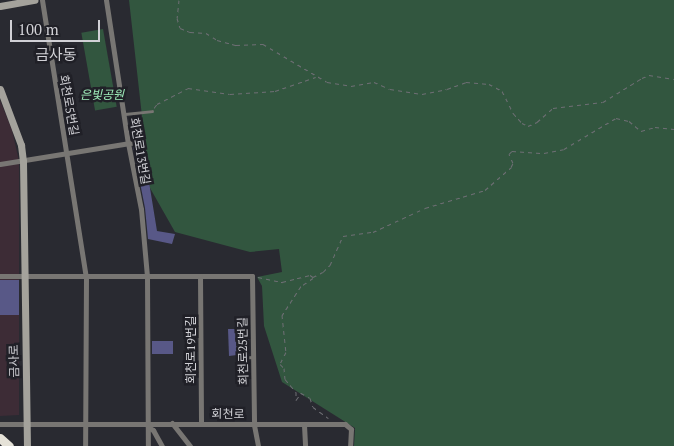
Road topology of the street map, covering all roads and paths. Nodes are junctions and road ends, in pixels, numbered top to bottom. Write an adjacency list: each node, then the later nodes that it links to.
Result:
1 (34, 0): 5 (main road)
2 (42, 0): 15 (street, 회천로5번길)
3 (106, 0): 11 (street, 회천로13번길)
4 (179, 0): 7 (path)
5 (11, 2): 6 (main road)
6 (0, 6)
7 (317, 77): 8 (path); 10 (path)
8 (674, 79)
9 (0, 90): 16 (main road, 금사로)
10 (152, 112): 11 (lane)
11 (123, 114): 14 (street, 회천로13번길)
12 (674, 129): 24 (path)
13 (142, 141): 14 (street, 회천로5번길)
14 (128, 144): 15 (street, 회천로5번길); 20 (street, 회천로13번길)
15 (67, 154): 16 (street); 23 (street, 회천로5번길)
16 (23, 161): 17 (street); 19 (main road, 금사로)
17 (0, 164)
18 (0, 276): 19 (street)
19 (24, 276): 23 (street); 28 (main road, 금사로)
20 (147, 276): 21 (street); 23 (street); 33 (street, 회천로13번길)
21 (200, 276): 22 (street); 32 (street, 회천로19번길)
22 (252, 276): 24 (path); 26 (street, 회천로25번길)
23 (86, 277): 29 (street, 회천로5번길)
24 (313, 277): 27 (path)
25 (239, 332): 26 (lane)
26 (253, 357): 34 (street, 회천로25번길)
27 (332, 420)
28 (27, 422): 29 (street, 회천로); 30 (street, 회천로); 38 (main road, 금사로)
29 (85, 423): 33 (street, 회천로); 39 (street)
30 (0, 424)
31 (172, 424): 32 (street, 회천로); 33 (street, 회천로); 42 (street)
32 (201, 424): 34 (street, 회천로)
33 (148, 425): 40 (street, 회천로13번길); 41 (street)
34 (254, 425): 35 (street, 회천로); 43 (street, 회천로25번길)
35 (304, 425): 44 (street); 45 (street, 회천로)
36 (0, 438): 37 (highway)
37 (9, 446)
38 (27, 446)
39 (85, 446)
40 (148, 446)
41 (162, 446)
42 (190, 446)
43 (258, 446)
44 (305, 446)
45 (350, 446)

